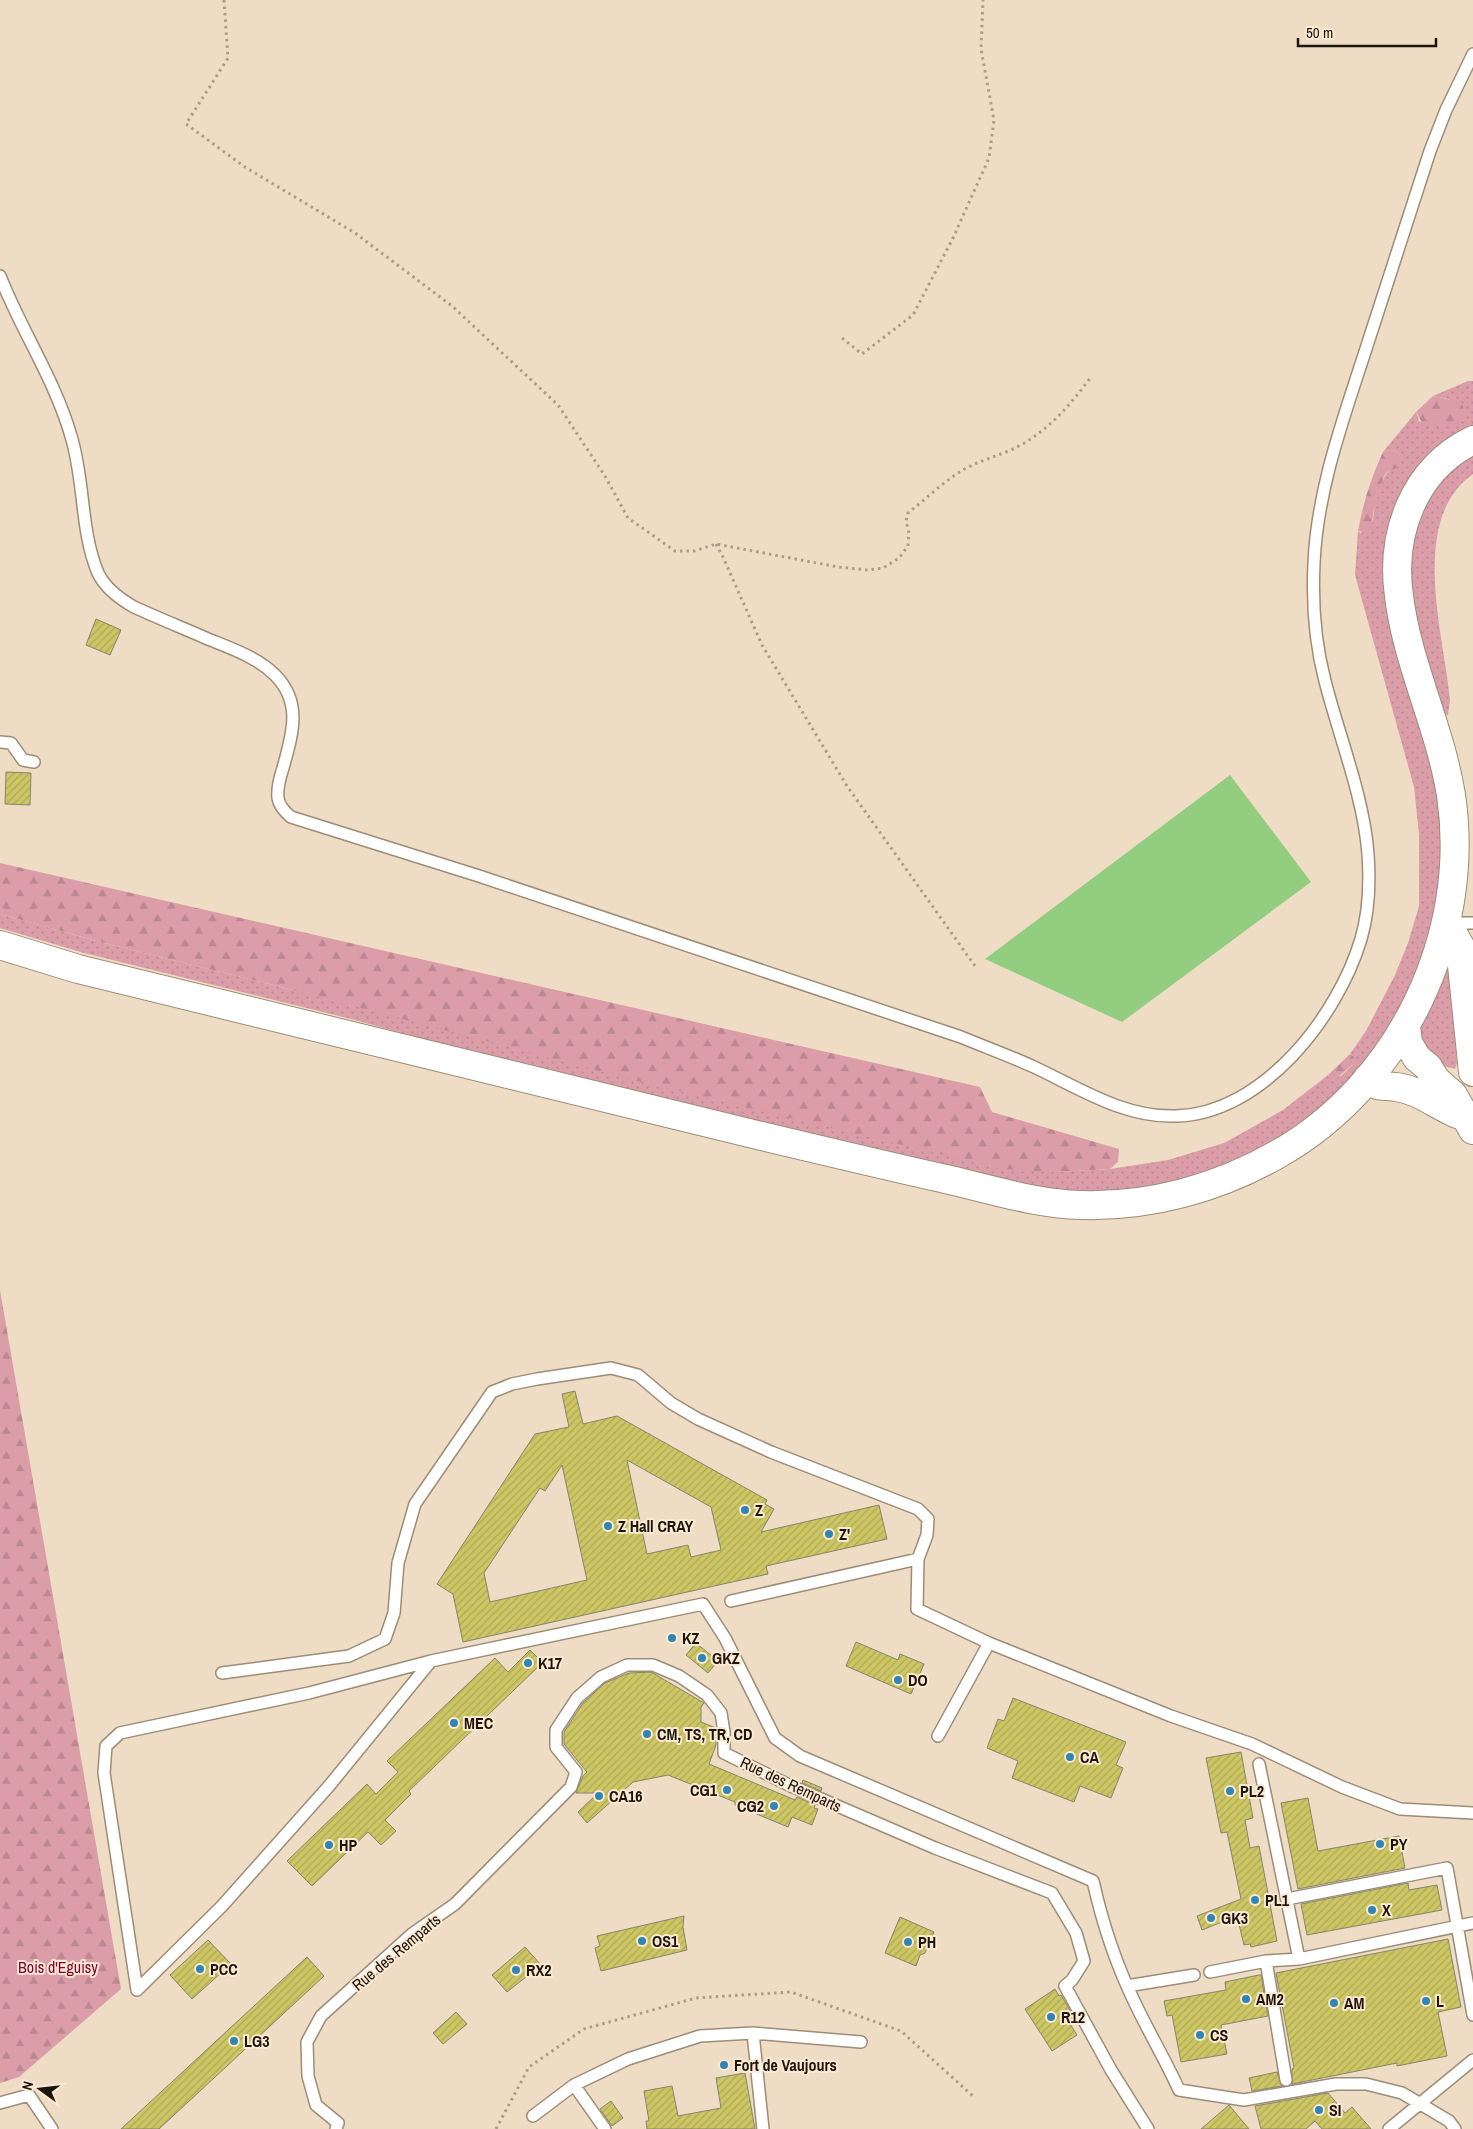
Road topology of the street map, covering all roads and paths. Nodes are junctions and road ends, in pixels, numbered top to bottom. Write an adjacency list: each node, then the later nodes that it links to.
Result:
1 (224, 0): 8 (path)
2 (983, 0): 5 (path)
3 (1473, 54): 4 (lane)
4 (0, 276)
5 (842, 338)
6 (1091, 377): 8 (path)
7 (1473, 440): 11 (main road)
8 (716, 544): 13 (path)
9 (0, 742): 10 (lane)
10 (34, 762)
11 (1460, 923): 14 (main road); 16 (main road)
12 (0, 945): 15 (main road)
13 (975, 966)
14 (1406, 1026): 15 (main road); 17 (main road)
15 (1374, 1071): 17 (main road); 19 (main road)
16 (1473, 1072)
17 (1436, 1080): 19 (main road)
18 (1473, 1087): 19 (main road)
19 (1469, 1124)
20 (918, 1559): 21 (lane); 22 (lane); 24 (lane)
21 (731, 1601)
22 (989, 1643): 25 (lane); 27 (lane)
23 (431, 1661): 23 (lane); 35 (lane)
24 (222, 1673)
25 (938, 1736)
26 (1259, 1764): 28 (lane)
27 (1473, 1813)
28 (1287, 1899): 30 (lane); 31 (lane)
29 (1473, 1922): 30 (lane)
30 (1458, 1926): 31 (lane); 36 (lane)
31 (1299, 1958): 32 (lane)
32 (1266, 1961): 33 (lane); 40 (lane)
33 (1210, 1972)
34 (1194, 1975): 35 (lane)
35 (1127, 1986): 43 (lane)
36 (1473, 2015)
37 (753, 2033): 38 (lane); 41 (lane); 48 (lane)
38 (861, 2042)
39 (1473, 2060): 43 (lane)
40 (1286, 2080)
41 (574, 2085): 44 (lane); 47 (lane)
42 (0, 2103): 45 (lane)
43 (1421, 2104): 50 (lane); 51 (lane)
44 (533, 2116)
45 (52, 2129)
46 (336, 2129): 49 (lane, Rue des Remparts)
47 (605, 2129)
48 (763, 2129)
49 (1148, 2129)
50 (1389, 2129)
51 (1455, 2129)

